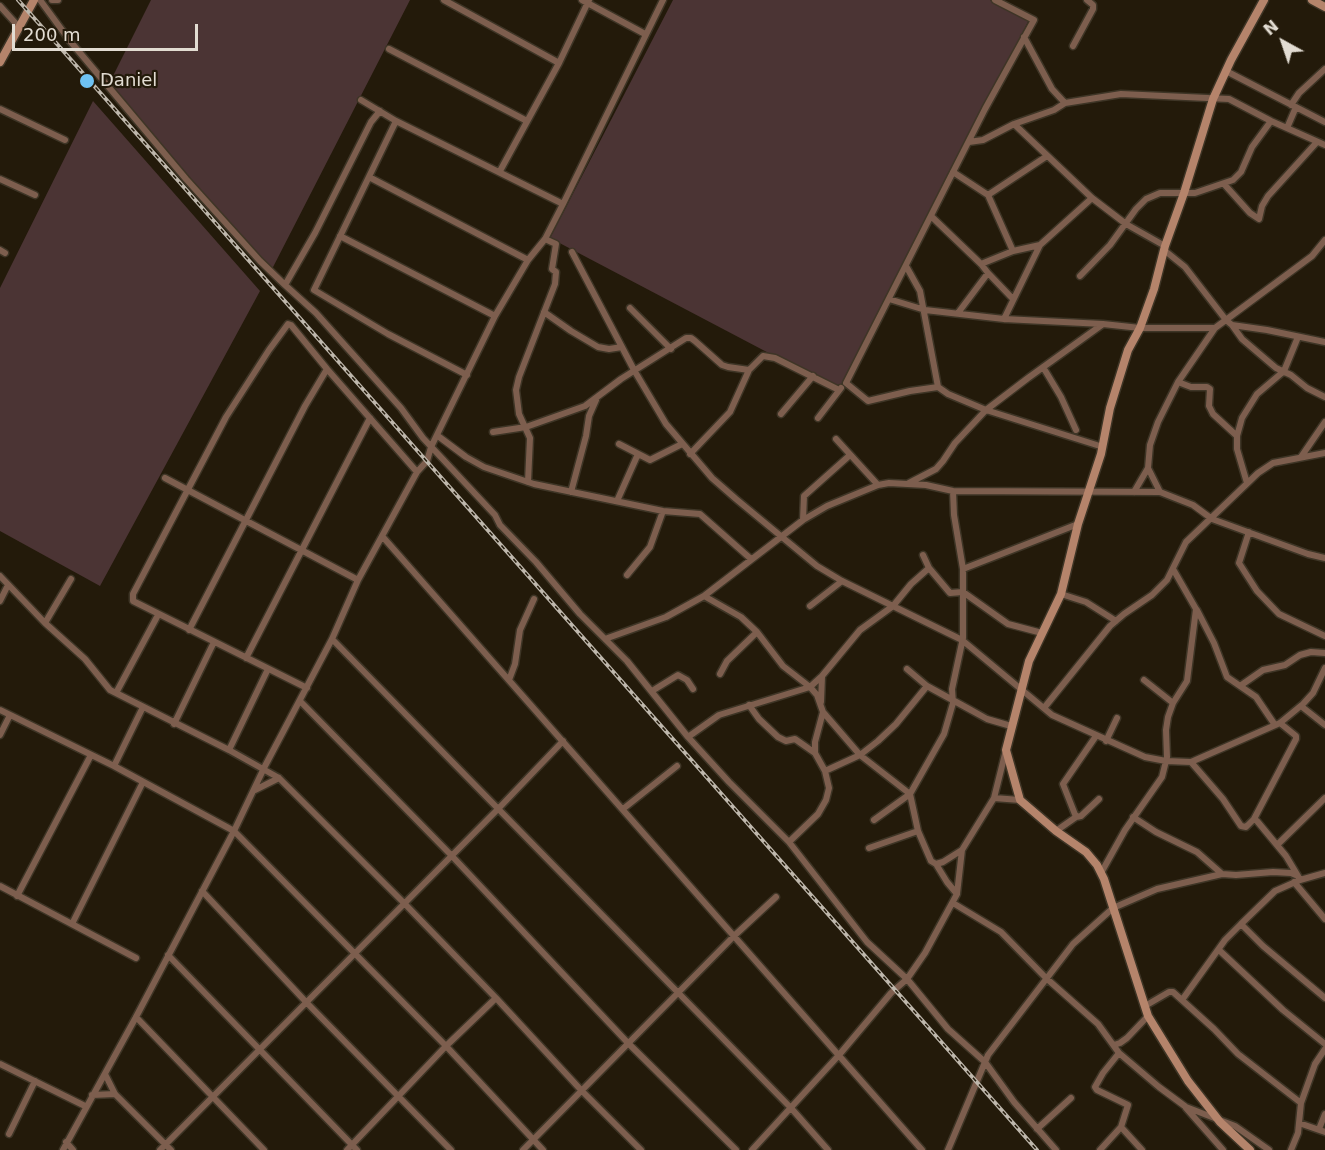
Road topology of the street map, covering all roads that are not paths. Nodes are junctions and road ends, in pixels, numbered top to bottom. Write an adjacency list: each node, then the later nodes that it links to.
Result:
1 (34, 0): 14 (street)
2 (40, 0): 64 (street)
3 (51, 0): 4 (street)
4 (58, 0)
5 (444, 0): 20 (street)
6 (663, 0): 15 (street)
7 (995, 0): 16 (street)
8 (1087, 0): 17 (street)
9 (1264, 0): 22 (street)
10 (1312, 0): 13 (street)
11 (586, 1): 15 (street); 20 (street)
12 (0, 6): 14 (street)
13 (1325, 7)
14 (19, 27): 19 (street)
15 (645, 34): 49 (street)
16 (1024, 37): 25 (street); 36 (street)
17 (1073, 46)
18 (389, 49): 30 (street)
19 (0, 62)
20 (559, 63): 30 (street)
21 (1325, 69): 26 (street)
22 (1226, 71): 23 (street); 26 (street)
23 (1213, 99): 25 (street); 31 (street); 45 (street)
24 (361, 100): 28 (street)
25 (1065, 104): 33 (street)
26 (1293, 106): 32 (street); 34 (street)
27 (0, 108): 35 (street)
28 (380, 111): 29 (street); 64 (street)
29 (396, 120): 40 (street); 42 (street)
30 (528, 121): 40 (street)
31 (1271, 121): 34 (street); 44 (street)
32 (1325, 122)
33 (1014, 124): 36 (street); 39 (street)
34 (1287, 128): 37 (street)
35 (65, 140)
36 (969, 142): 41 (street)
37 (1317, 142): 38 (street); 44 (street)
38 (1325, 145)
39 (1047, 156): 47 (street); 48 (street)
40 (500, 171): 49 (street)
41 (953, 172): 47 (street); 50 (street)
42 (369, 177): 52 (street); 59 (street)
43 (0, 179): 46 (street)
44 (1224, 184): 45 (street)
45 (1184, 193): 51 (street); 56 (street)
46 (35, 195)
47 (988, 195): 57 (street)
48 (1092, 198): 51 (street); 55 (street)
49 (563, 204): 53 (street)
50 (932, 218): 60 (street); 61 (street)
51 (1126, 224): 56 (street); 63 (street)
52 (340, 237): 71 (street); 87 (street)
53 (544, 239): 59 (street); 69 (street)
54 (1325, 240): 73 (street)
55 (1040, 245): 57 (street); 66 (street)
56 (1165, 248): 73 (street); 76 (street)
57 (1013, 251): 60 (street)
58 (572, 252): 80 (street)
59 (528, 260): 71 (street)
60 (981, 264): 62 (street)
61 (906, 266): 65 (street); 68 (street)
62 (988, 273): 66 (street); 70 (street)
63 (1080, 276)
64 (285, 285): 108 (street)
65 (889, 298): 68 (street); 90 (street)
66 (1013, 299): 72 (street)
67 (630, 308): 81 (street)
68 (925, 310): 70 (street); 91 (street)
69 (544, 312): 80 (street); 100 (street)
70 (958, 313): 72 (street)
71 (495, 316): 87 (street)
72 (1004, 319): 74 (street)
73 (1226, 320): 75 (street); 77 (street)
74 (1103, 324): 76 (street); 82 (street)
75 (1232, 325): 78 (street); 86 (street)
76 (1140, 328): 77 (street); 109 (street)
77 (1215, 328): 89 (street)
78 (1298, 338): 79 (street); 86 (street)
79 (1325, 342)
80 (622, 347): 84 (street)
81 (671, 349): 84 (street); 85 (street)
82 (1043, 367): 95 (street); 101 (street)
83 (327, 369): 97 (street); 122 (street); 132 (street)
84 (634, 370): 93 (street); 107 (street)
85 (749, 370): 88 (street); 112 (street)
86 (1284, 371): 94 (street); 104 (street)
87 (467, 375): 103 (street)
88 (813, 376): 92 (street); 96 (street)
89 (1178, 382): 104 (street); 115 (street)
90 (846, 383): 91 (street); 92 (street)
91 (938, 387): 95 (street)
92 (839, 390): 98 (street)
93 (597, 397): 100 (street); 124 (street)
94 (1325, 397)
95 (986, 410): 109 (street); 119 (street)
96 (781, 414)
97 (370, 418): 116 (street); 137 (street)
98 (818, 418)
99 (1325, 422): 114 (street)
100 (525, 427): 102 (street); 118 (street)
101 (1077, 430)
102 (493, 432)
103 (438, 436): 108 (street); 118 (street)
104 (1237, 436): 120 (street)
105 (836, 439): 113 (street)
106 (619, 444): 111 (street)
107 (682, 444): 111 (street); 112 (street)
108 (431, 447): 116 (street); 166 (street)
109 (1103, 447): 125 (street)
110 (1325, 453): 114 (street)
111 (638, 454): 128 (street)
112 (690, 454): 136 (street)
113 (850, 454): 121 (street); 131 (street)
114 (1301, 457): 120 (street)
115 (1148, 468): 126 (street); 127 (street)
116 (417, 472): 135 (street)
117 (165, 478): 122 (street)
118 (528, 482): 124 (street)
119 (909, 483): 121 (street); 123 (street)
120 (1247, 483): 130 (street)
121 (878, 485): 131 (street)
122 (188, 489): 132 (street); 158 (street)
123 (953, 491): 125 (street); 142 (street)
124 (571, 492): 128 (street)
125 (1089, 492): 126 (street); 133 (street)
126 (1134, 492): 127 (street)
127 (1160, 492): 130 (street)
128 (617, 501): 129 (street)
129 (663, 511): 140 (street); 144 (street)
130 (1212, 519): 134 (street); 143 (street)
131 (802, 520): 136 (street)
132 (244, 521): 137 (street); 161 (street)
133 (1078, 524): 142 (street); 151 (street)
134 (1249, 532): 139 (street); 164 (street)
135 (382, 536): 147 (street); 176 (street)
136 (781, 536): 140 (street); 148 (street)
137 (302, 552): 147 (street); 170 (street)
138 (922, 555): 141 (street)
139 (1325, 558)
140 (751, 559): 152 (street)
141 (929, 568): 150 (street); 156 (street)
142 (963, 569): 150 (street)
143 (1173, 569): 157 (street); 159 (street)
144 (627, 575)
145 (0, 576): 149 (street)
146 (70, 579): 160 (street)
147 (358, 580): 165 (street)
148 (842, 581): 155 (street); 156 (street)
149 (8, 585): 154 (street); 160 (street)
150 (963, 592): 163 (street); 167 (street)
151 (1061, 594): 159 (street); 163 (street)
152 (704, 596): 162 (street); 166 (street)
153 (534, 599): 176 (street)
154 (0, 601)
155 (810, 606)
156 (893, 606): 167 (street); 175 (street)
157 (1196, 609): 179 (street); 189 (street)
158 (158, 615): 161 (street); 185 (street)
159 (1116, 621): 193 (street)
160 (45, 623): 185 (street)
161 (189, 630): 168 (street)
162 (757, 632): 174 (street); 180 (street)
163 (1042, 633): 183 (street)
164 (1325, 636)
165 (332, 639): 181 (street); 226 (street)
166 (605, 639): 184 (street)
167 (962, 640): 183 (street); 186 (street)
168 (214, 642): 170 (street); 198 (street)
169 (1325, 653): 179 (street)
170 (246, 658): 172 (street)
171 (1325, 668): 191 (street)
172 (267, 669): 181 (street); 207 (street)
173 (907, 669): 178 (street)
174 (720, 674)
175 (822, 676): 180 (street); 188 (street)
176 (509, 680): 205 (street)
177 (1144, 680): 189 (street)
178 (927, 686): 186 (street); 210 (street)
179 (1240, 686): 199 (street)
180 (810, 687): 188 (street); 190 (street)
181 (307, 688): 187 (street)
182 (693, 689): 184 (street)
183 (1022, 690): 193 (street); 201 (street)
184 (652, 691): 204 (street)
185 (116, 693): 192 (street)
186 (953, 699): 201 (street); 221 (street)
187 (300, 701): 216 (street); 239 (street)
188 (821, 703): 195 (street)
189 (1173, 703): 212 (street)
190 (749, 705): 204 (street); 209 (street)
191 (1301, 706): 199 (street); 200 (street)
192 (142, 707): 198 (street); 214 (street)
193 (1044, 708): 203 (street)
194 (0, 710): 196 (street)
195 (823, 712): 209 (street); 210 (street)
196 (10, 715): 202 (street); 211 (street)
197 (1117, 718): 206 (street)
198 (174, 724): 207 (street)
199 (1277, 724): 213 (street); 230 (street)
200 (1325, 725)
201 (1011, 726): 208 (street)
202 (0, 735)
203 (1096, 736): 206 (street); 228 (street)
204 (688, 737): 235 (street)
205 (562, 741): 226 (street); 227 (street)
206 (1106, 741): 212 (street)
207 (229, 750): 216 (street)
208 (1006, 750): 222 (street); 225 (street)
209 (815, 753): 217 (street)
210 (860, 754): 217 (street); 221 (street)
211 (91, 755): 214 (street); 248 (street)
212 (1167, 761): 213 (street); 229 (street)
213 (1191, 762): 230 (street)
214 (114, 766): 219 (street)
215 (677, 766): 227 (street)
216 (263, 771): 218 (street); 220 (street)
217 (825, 771): 235 (street)
218 (279, 778): 220 (street); 250 (street)
219 (143, 782): 232 (street); 254 (street)
220 (253, 791): 232 (street)
221 (910, 794): 231 (street); 233 (street)
222 (993, 798): 225 (street); 238 (street)
223 (1325, 798): 236 (street)
224 (1099, 799): 228 (street)
225 (1020, 800): 234 (street)
226 (499, 808): 239 (street); 263 (street)
227 (623, 809): 256 (street)
228 (1076, 817): 234 (street)
229 (1133, 818): 241 (street); 243 (street)
230 (1254, 819): 236 (street)
231 (874, 820)
232 (234, 831): 246 (street); 258 (street)
233 (918, 831): 237 (street); 240 (street)
234 (1056, 831): 241 (street)
235 (789, 842): 262 (street)
236 (1277, 845): 244 (street)
237 (869, 848)
238 (962, 850): 240 (street); 247 (street)
239 (451, 855): 250 (street); 271 (street)
240 (936, 864): 247 (street)
241 (1101, 873): 252 (street)
242 (1325, 873): 244 (street)
243 (1222, 874): 244 (street); 252 (street)
244 (1298, 879): 253 (street); 255 (street)
245 (0, 886): 248 (street)
246 (202, 891): 259 (street); 267 (street)
247 (957, 894): 251 (street)
248 (17, 896): 254 (street)
249 (776, 897): 256 (street)
250 (404, 903): 258 (street); 264 (street)
251 (953, 903): 261 (street); 262 (street)
252 (1113, 908): 261 (street); 268 (street)
253 (1325, 919)
254 (72, 924): 260 (street)
255 (1241, 924): 257 (street); 265 (street)
256 (734, 936): 263 (street); 278 (street)
257 (1219, 950): 266 (street); 272 (street)
258 (354, 953): 267 (street); 274 (street)
259 (168, 955): 270 (street); 275 (street)
260 (136, 958)
261 (1046, 978): 273 (street); 279 (street)
262 (907, 979): 278 (street); 279 (street)
263 (677, 993): 271 (street); 292 (street)
264 (496, 998): 274 (street); 283 (street)
265 (1325, 998)
266 (1182, 1000): 268 (street); 289 (street)
267 (306, 1002): 275 (street); 286 (street)
268 (1145, 1006): 269 (street)
269 (1148, 1016): 273 (street); 294 (street)
270 (136, 1017): 281 (street); 287 (street)
271 (628, 1043): 283 (street); 312 (street)
272 (1325, 1044)
273 (1114, 1045): 277 (street)
274 (446, 1046): 286 (street); 300 (street)
275 (259, 1049): 287 (street); 303 (street)
276 (1325, 1049): 289 (street)
277 (1119, 1053): 291 (street); 296 (street)
278 (839, 1055): 292 (street); 315 (street)
279 (985, 1062): 297 (street); 316 (street)
280 (0, 1064): 282 (street)
281 (105, 1074): 284 (street); 285 (street)
282 (35, 1081): 290 (street); 299 (street)
283 (581, 1090): 300 (street); 311 (street)
284 (115, 1094): 285 (street); 302 (street)
285 (92, 1095): 290 (street)
286 (400, 1095): 303 (street); 308 (street)
287 (213, 1098): 302 (street); 307 (street)
288 (1071, 1098): 297 (street)
289 (1300, 1103): 295 (street)
290 (85, 1106): 301 (street)
291 (1186, 1107): 294 (street); 320 (street)
292 (791, 1108): 313 (street); 314 (street)
293 (1325, 1114): 298 (street)
294 (1220, 1122): 321 (street); 322 (street)
295 (1299, 1124): 298 (street); 323 (street)
296 (1121, 1127): 318 (street); 319 (street)
297 (1037, 1129): 317 (street)
298 (1322, 1130)
299 (9, 1134)
300 (534, 1140): 309 (street); 310 (street)
301 (66, 1142): 304 (street); 305 (street)
302 (168, 1147): 306 (street)
303 (352, 1148)
304 (63, 1150)
305 (73, 1150)
306 (160, 1150)
307 (264, 1150)
308 (452, 1150)
309 (523, 1150)
310 (543, 1150)
311 (641, 1150)
312 (736, 1150)
313 (752, 1150)
314 (828, 1150)
315 (922, 1150)
316 (948, 1150)
317 (1056, 1150)
318 (1101, 1150)
319 (1142, 1150)
320 (1223, 1150)
321 (1250, 1150)
322 (1269, 1150)
323 (1291, 1150)

